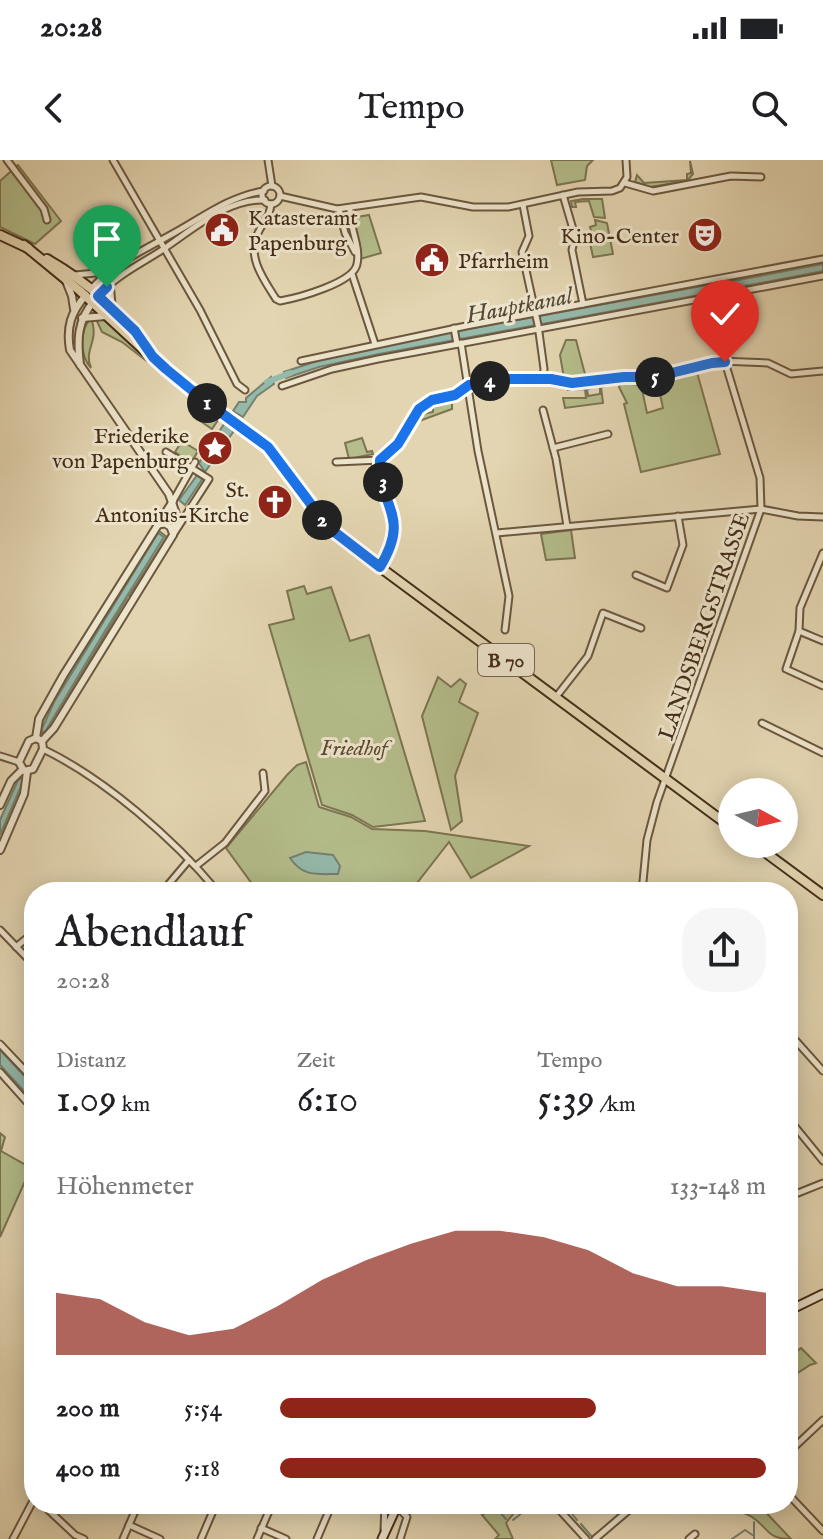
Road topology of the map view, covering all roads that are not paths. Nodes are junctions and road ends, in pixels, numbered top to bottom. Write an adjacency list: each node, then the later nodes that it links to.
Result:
1 (7, 160): 15 (street)
2 (113, 160): 17 (street)
3 (268, 160): 7 (street)
4 (626, 160): 6 (street)
5 (761, 177): 6 (street)
6 (625, 183): 9 (street)
7 (272, 187): 8 (street); 10 (street)
8 (264, 191): 11 (street); 17 (street)
9 (563, 195): 12 (street); 30 (street)
10 (280, 196): 11 (street); 14 (street)
11 (268, 202): 19 (street); 23 (street)
12 (523, 205): 13 (street); 33 (street)
13 (350, 208): 14 (street); 20 (street)
14 (339, 209): 20 (street)
15 (47, 220)
16 (0, 235): 18 (main road, B 70)
17 (160, 241): 19 (street); 22 (street)
18 (24, 245): 24 (main road, B 70); 26 (main road, B 70)
19 (164, 248): 27 (street); 46 (street)
20 (356, 253): 23 (street)
21 (823, 259): 30 (street)
22 (107, 272): 24 (street); 28 (street)
23 (352, 274): 38 (street)
24 (75, 275): 28 (main road, B 70)
25 (823, 276): 29 (street)
26 (65, 278): 28 (main road, B 70); 31 (street)
27 (110, 283): 28 (street); 32 (street)
28 (92, 296): 31 (street); 32 (main road, B 70); 34 (street)
29 (713, 297): 35 (street); 40 (street, LANDSBERGSTRASSE)
30 (583, 304): 33 (street)
31 (74, 310): 41 (street)
32 (110, 313): 34 (street); 67 (main road, B 70)
33 (536, 314): 35 (street); 36 (street)
34 (82, 318): 41 (street)
35 (538, 327): 37 (street); 43 (street)
36 (454, 329): 37 (street); 38 (street)
37 (458, 342): 44 (street); 45 (street)
38 (375, 344): 39 (street)
39 (301, 361)
40 (725, 362): 42 (street); 43 (street); 58 (street, LANDSBERGSTRASSE)
41 (80, 365): 55 (street)
42 (823, 371)
43 (543, 379): 44 (street)
44 (469, 385): 51 (street); 64 (street)
45 (282, 386)
46 (245, 390)
47 (543, 410): 49 (street)
48 (608, 434): 49 (street)
49 (553, 448): 63 (street)
50 (166, 452): 54 (street)
51 (380, 460): 53 (street); 67 (street)
52 (195, 462): 54 (street)
53 (336, 462)
54 (192, 469): 56 (street); 61 (street)
55 (161, 485): 56 (street); 57 (street)
56 (173, 501): 57 (street); 61 (street)
57 (166, 509): 61 (street); 62 (street)
58 (761, 509): 59 (street); 60 (street); 81 (street, LANDSBERGSTRASSE)
59 (678, 516): 63 (street); 68 (street)
60 (823, 517)
61 (178, 522): 65 (street)
62 (155, 526): 65 (street); 76 (street)
63 (567, 526): 64 (street)
64 (497, 533): 70 (street)
65 (173, 535): 76 (street)
66 (823, 553): 71 (street)
67 (380, 567): 74 (main road, B 70)
68 (636, 575)
69 (641, 628): 74 (street)
70 (505, 630)
71 (799, 631): 72 (street); 73 (street)
72 (823, 641)
73 (823, 686)
74 (556, 697): 81 (main road, B 70)
75 (762, 723): 77 (street)
76 (40, 743): 79 (street); 79 (street); 86 (street)
77 (823, 753)
78 (0, 756): 79 (street)
79 (23, 768): 82 (street); 84 (street)
80 (263, 773): 87 (street)
81 (666, 779): 83 (main road, B 70); 90 (street, LANDSBERGSTRASSE)
82 (0, 805)
83 (718, 818)
84 (0, 850)
85 (773, 858): 91 (main road)
86 (189, 860): 87 (street); 88 (street)
87 (196, 866): 89 (street)
88 (170, 882)
89 (210, 882)
90 (643, 882)
91 (823, 895)
92 (0, 930): 94 (street)
93 (24, 940): 94 (street)
94 (16, 947): 95 (street)
95 (24, 955)
96 (798, 1043): 99 (street)
97 (0, 1044): 98 (street)
98 (24, 1069)
99 (823, 1071)
100 (0, 1072): 101 (street)
101 (24, 1099)
102 (798, 1130): 103 (street)
103 (823, 1161)
104 (823, 1183): 105 (street)
105 (798, 1193)
106 (823, 1294): 107 (main road)
107 (798, 1306)
108 (823, 1420): 109 (street)
109 (798, 1444)
110 (798, 1505): 124 (street)
111 (26, 1514): 127 (street)
112 (53, 1514): 128 (street)
113 (134, 1514): 122 (street)
114 (212, 1514): 131 (street)
115 (267, 1514): 123 (street)
116 (328, 1514): 134 (street)
117 (384, 1514): 126 (street)
118 (393, 1514): 126 (main road)
119 (404, 1514): 135 (street)
120 (563, 1514): 136 (street)
121 (624, 1514): 137 (street)
122 (129, 1525): 129 (street); 130 (street)
123 (261, 1528): 132 (street); 133 (street)
124 (823, 1531)
125 (695, 1534): 138 (street)
126 (383, 1535)
127 (13, 1539)
128 (84, 1539)
129 (123, 1539)
130 (160, 1539)
131 (201, 1539)
132 (257, 1539)
133 (286, 1539)
134 (317, 1539)
135 (400, 1539)
136 (586, 1539)
137 (595, 1539)
138 (689, 1539)

